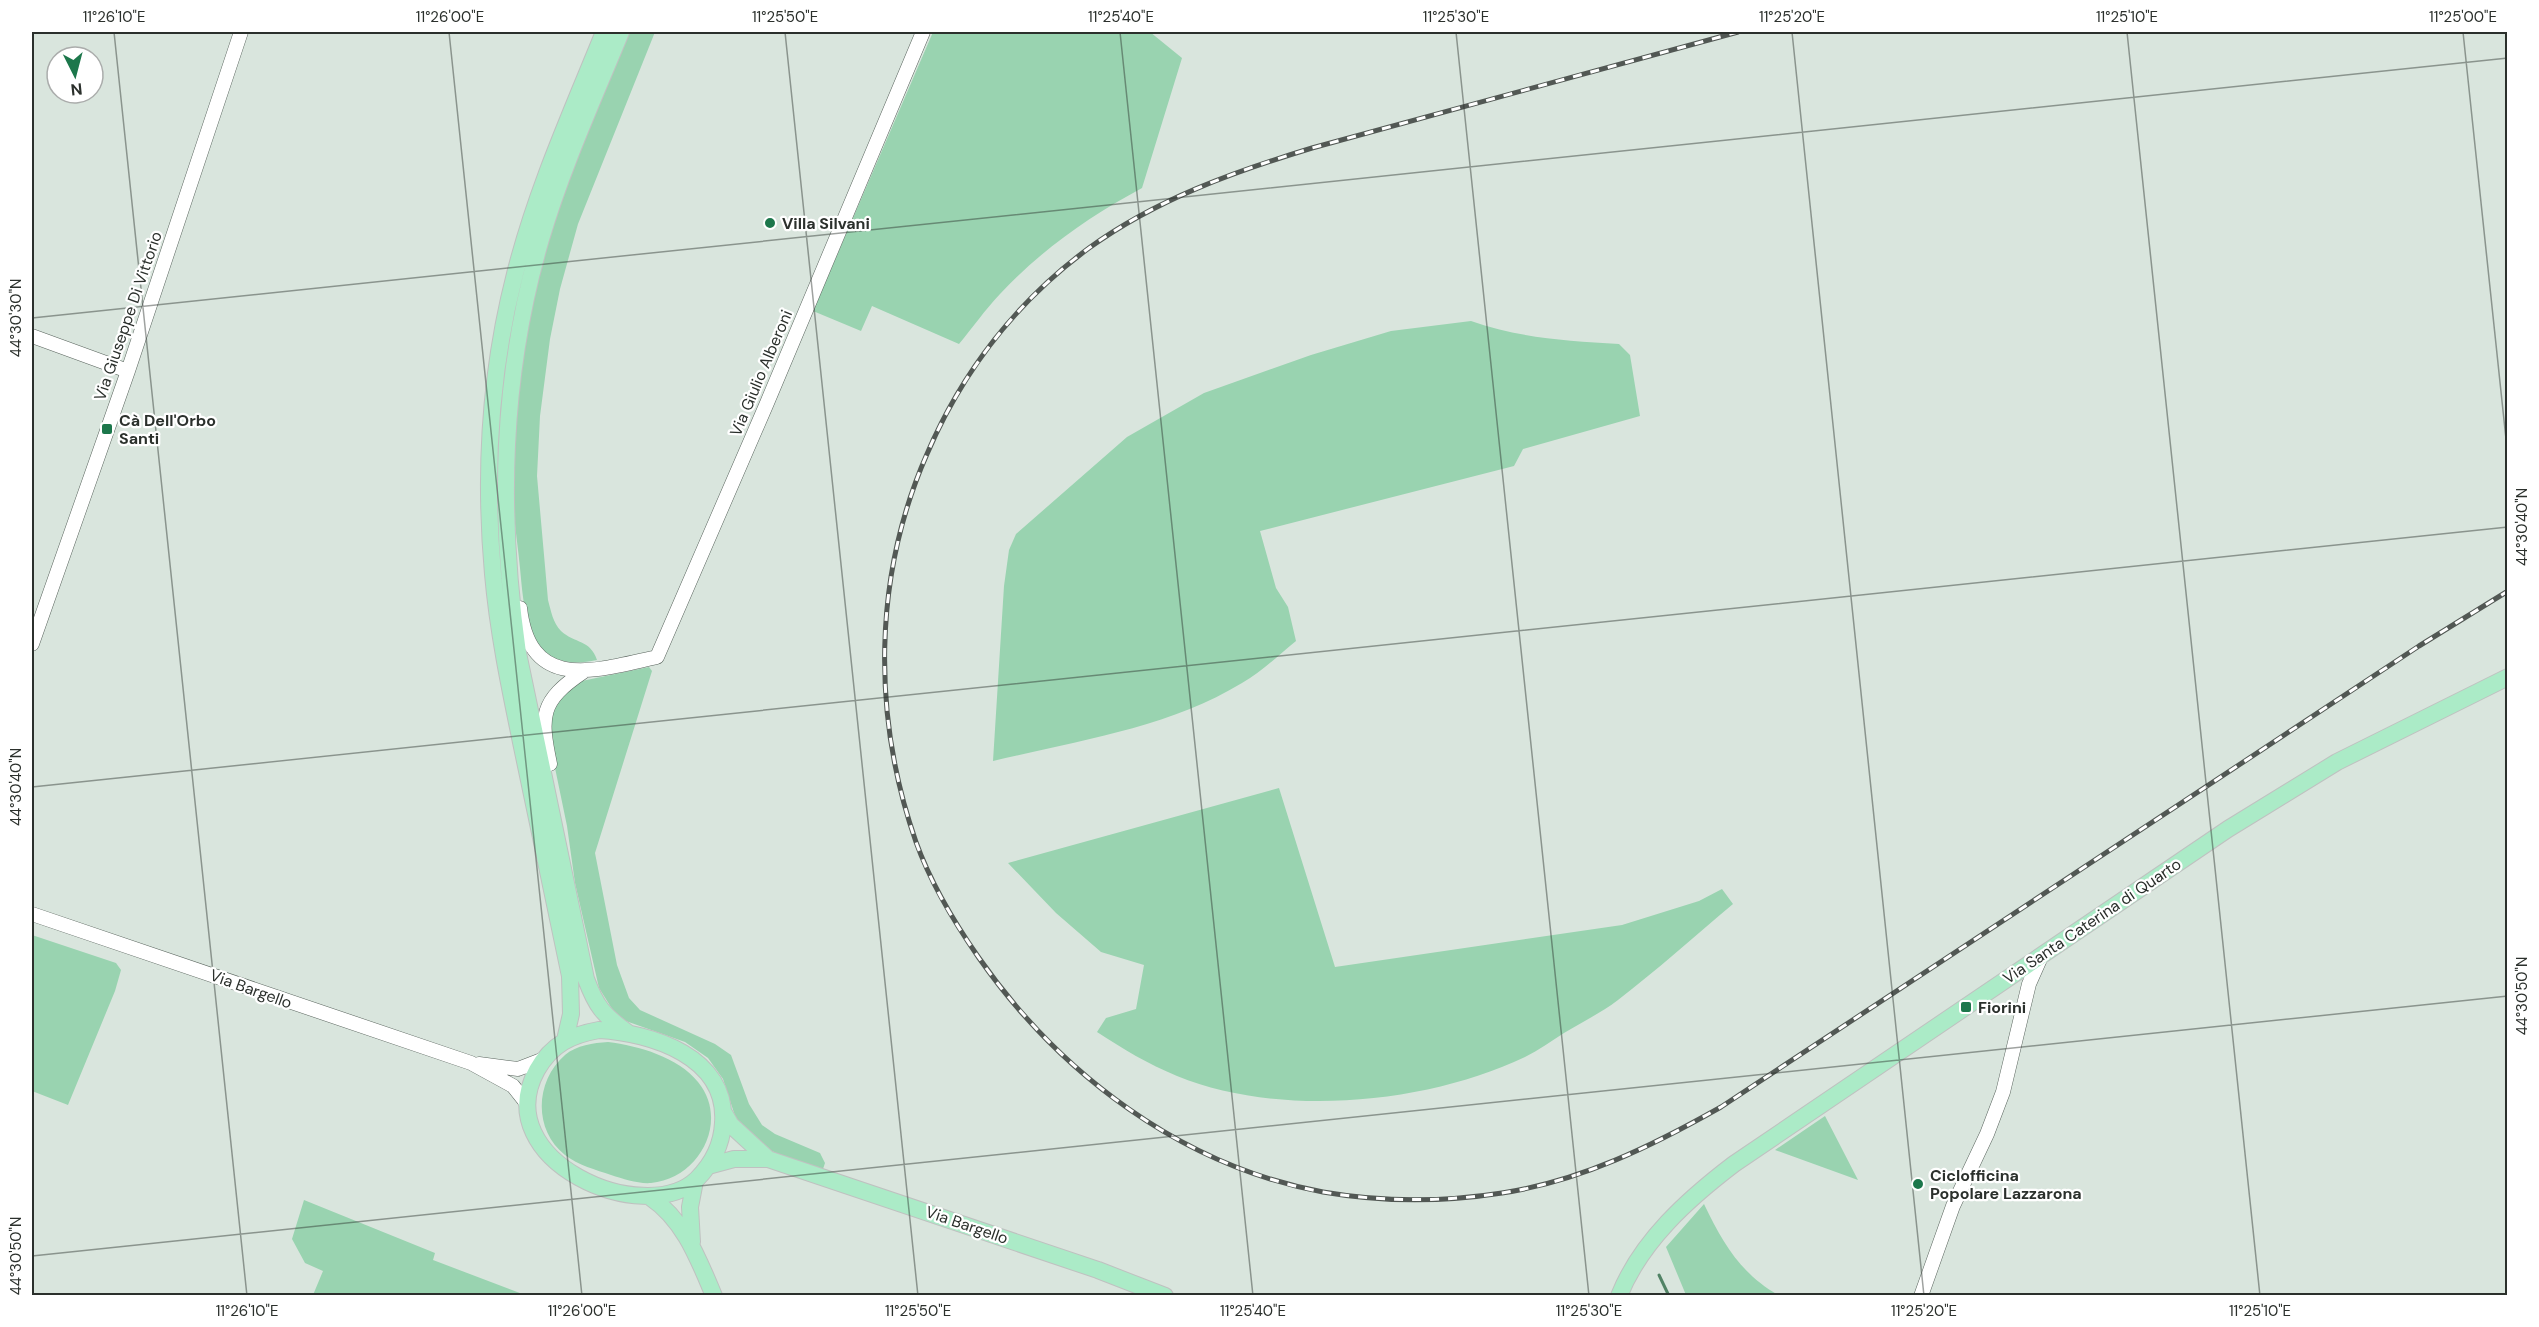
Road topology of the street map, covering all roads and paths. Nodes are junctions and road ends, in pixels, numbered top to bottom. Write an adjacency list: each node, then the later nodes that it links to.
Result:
1 (241, 32): 6 (street, Via Giuseppe Di Vittorio)
2 (604, 32): 17 (main road)
3 (621, 32): 7 (main road)
4 (922, 32): 9 (street, Via Giulio Alberoni)
5 (32, 336): 6 (street)
6 (128, 371): 8 (street, Via Giuseppe Di Vittorio)
7 (505, 508): 9 (street); 13 (main road)
8 (32, 644)
9 (583, 672): 13 (street)
10 (2508, 677): 12 (main road, Via Santa Caterina di Quarto)
11 (2508, 689): 12 (main road, Via Santa Caterina di Quarto)
12 (2428, 717): 15 (main road, Via Santa Caterina di Quarto)
13 (558, 843): 16 (main road)
14 (32, 914): 19 (street, Via Bargello)
15 (2042, 955): 29 (main road, Via Santa Caterina di Quarto); 30 (street)
16 (627, 1032): 17 (main road); 21 (main road)
17 (565, 1040): 18 (main road)
18 (544, 1059): 19 (street, Via Bargello); 20 (main road)
19 (471, 1064): 20 (street, Via Bargello)
20 (528, 1105): 25 (main road)
21 (724, 1113): 22 (main road, Via Bargello); 23 (main road)
22 (768, 1159): 23 (main road, Via Bargello); 28 (main road, Via Bargello)
23 (708, 1166): 24 (main road)
24 (695, 1181): 25 (main road); 26 (main road)
25 (650, 1197): 26 (main road)
26 (692, 1245): 27 (main road)
27 (714, 1296)
28 (1165, 1296)
29 (1618, 1296)
30 (1921, 1296)

